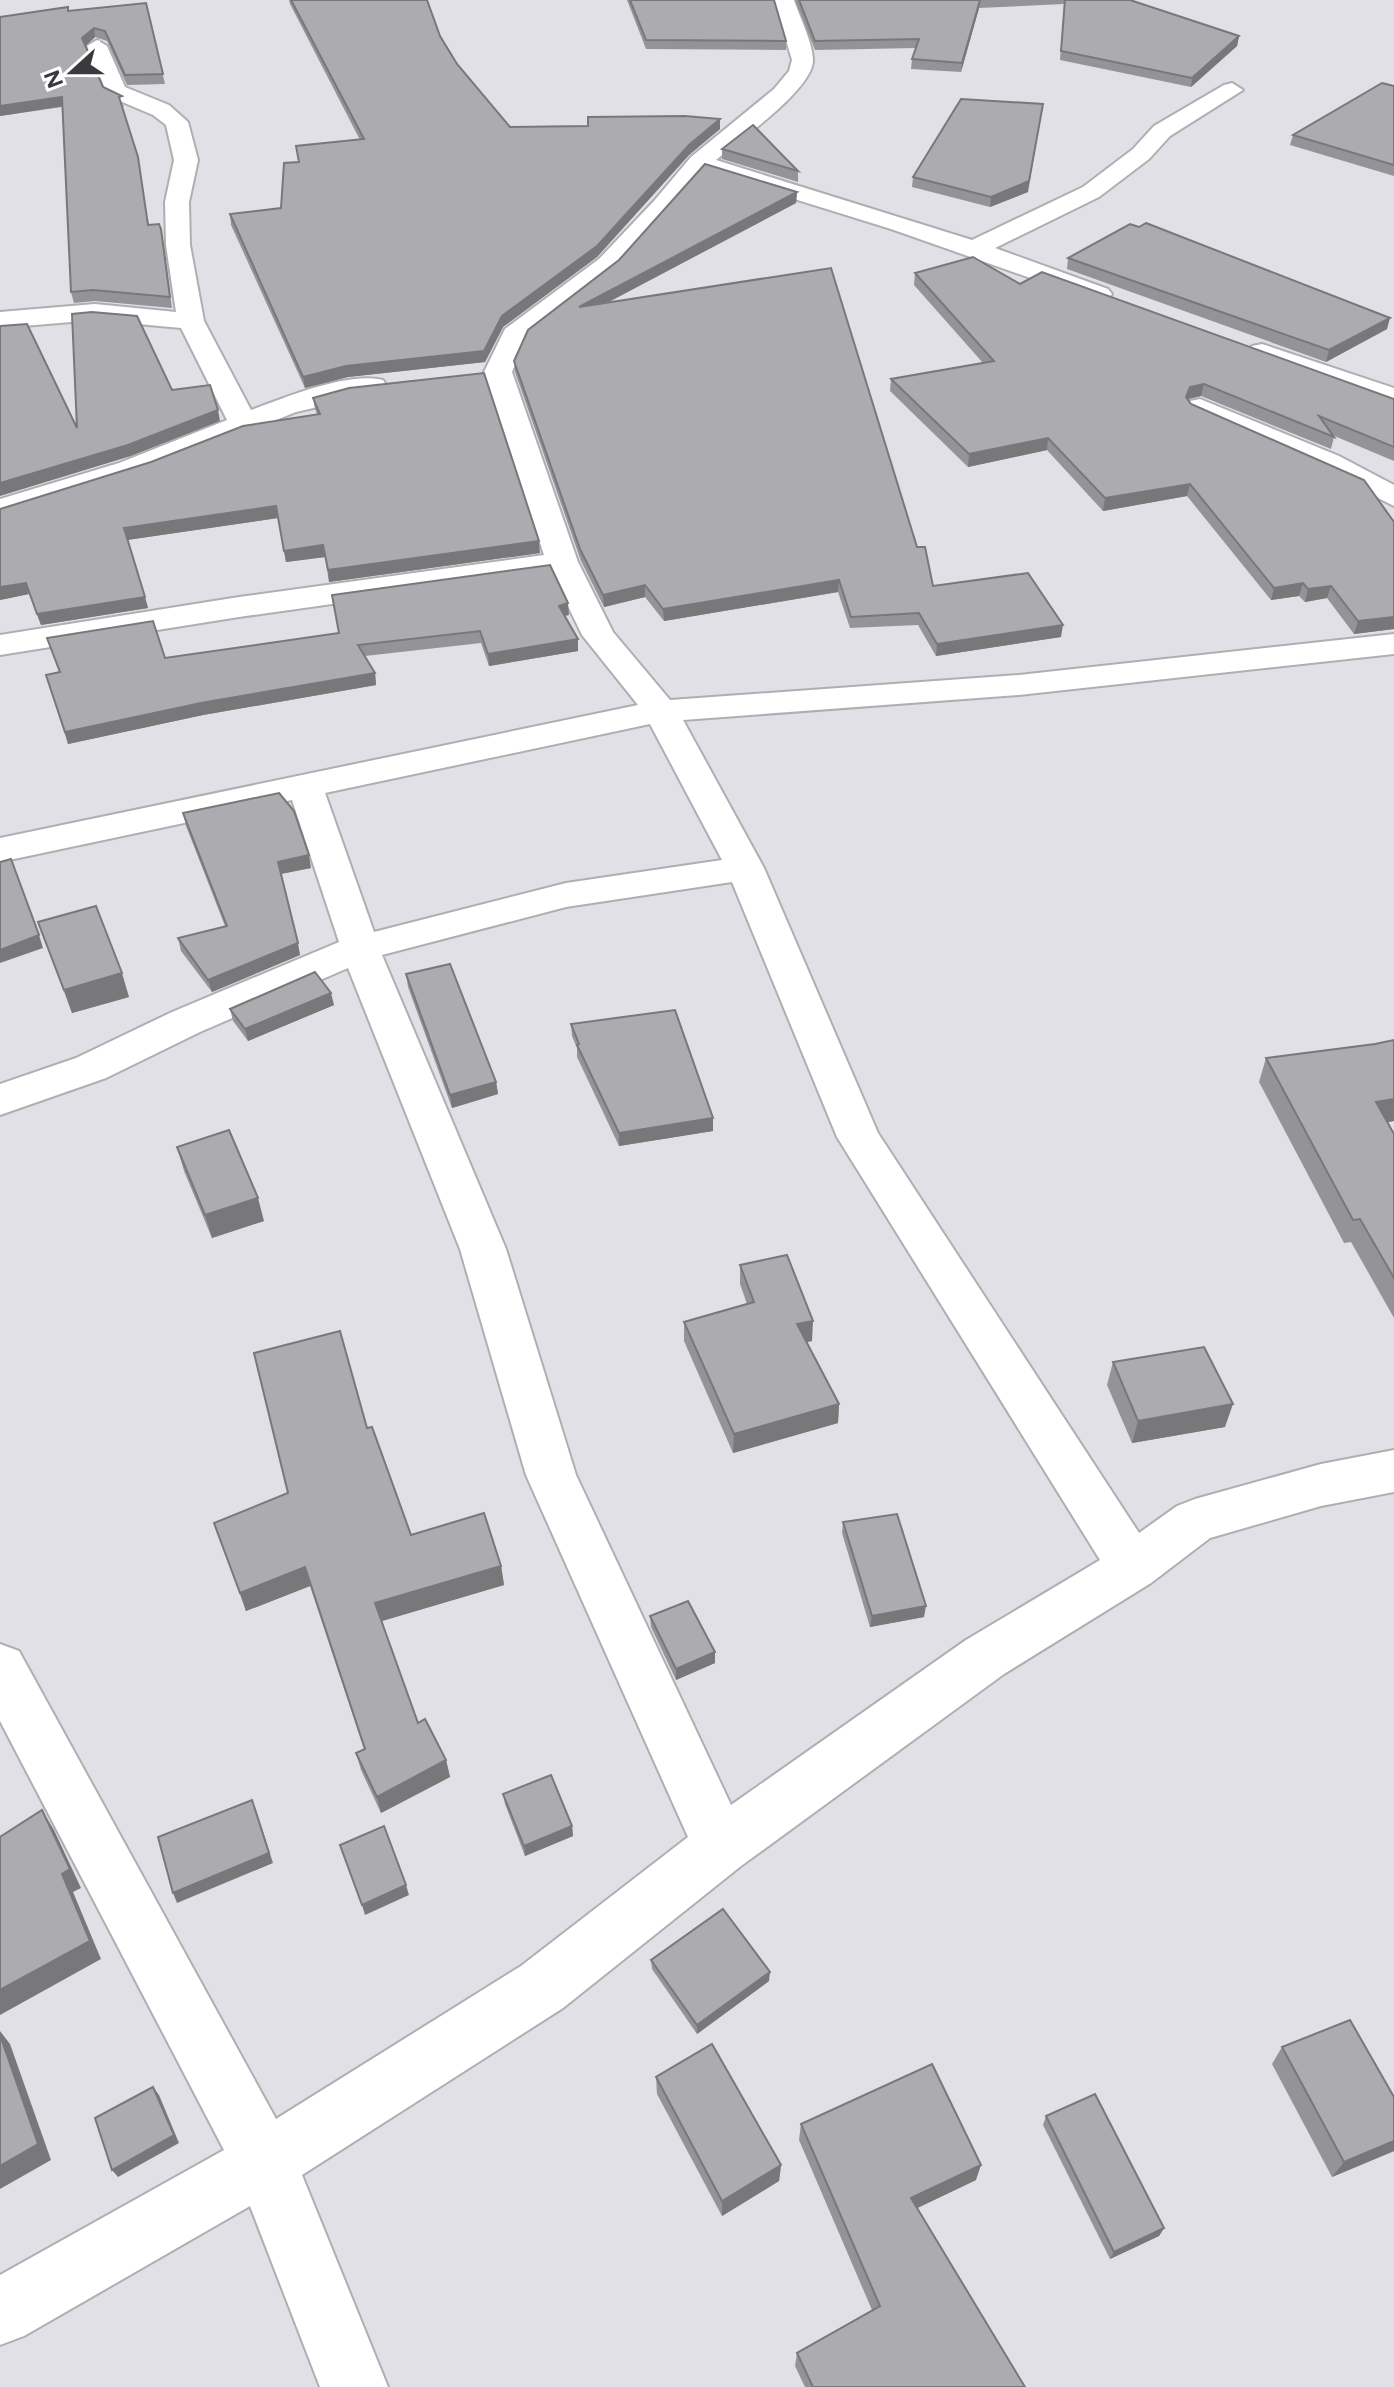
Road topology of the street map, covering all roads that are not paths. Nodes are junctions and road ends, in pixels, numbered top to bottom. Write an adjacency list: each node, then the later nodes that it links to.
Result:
1 (784, 0): 4 (street)
2 (97, 46): 8 (street)
3 (1232, 90): 5 (street)
4 (699, 162): 5 (street); 16 (street)
5 (976, 247): 6 (street)
6 (1122, 302)
7 (0, 320): 8 (street)
8 (191, 321): 13 (street)
9 (1237, 343): 11 (street)
10 (393, 384): 13 (street)
11 (1394, 397)
12 (1200, 407): 14 (street)
13 (244, 425): 15 (street)
14 (1394, 497)
15 (0, 509)
16 (562, 562): 18 (street); 19 (street)
17 (1394, 644): 19 (street)
18 (0, 645)
19 (661, 711): 20 (street); 22 (street)
20 (305, 785): 21 (street); 23 (street)
21 (0, 850)
22 (745, 868): 23 (street); 26 (street)
23 (360, 948): 24 (street); 28 (street)
24 (0, 1100)
25 (1394, 1471): 26 (street)
26 (1133, 1567): 28 (street)
27 (0, 1668): 29 (street)
28 (721, 1846): 29 (street)
29 (265, 2162): 30 (street); 31 (street)
30 (0, 2312)
31 (354, 2387)

